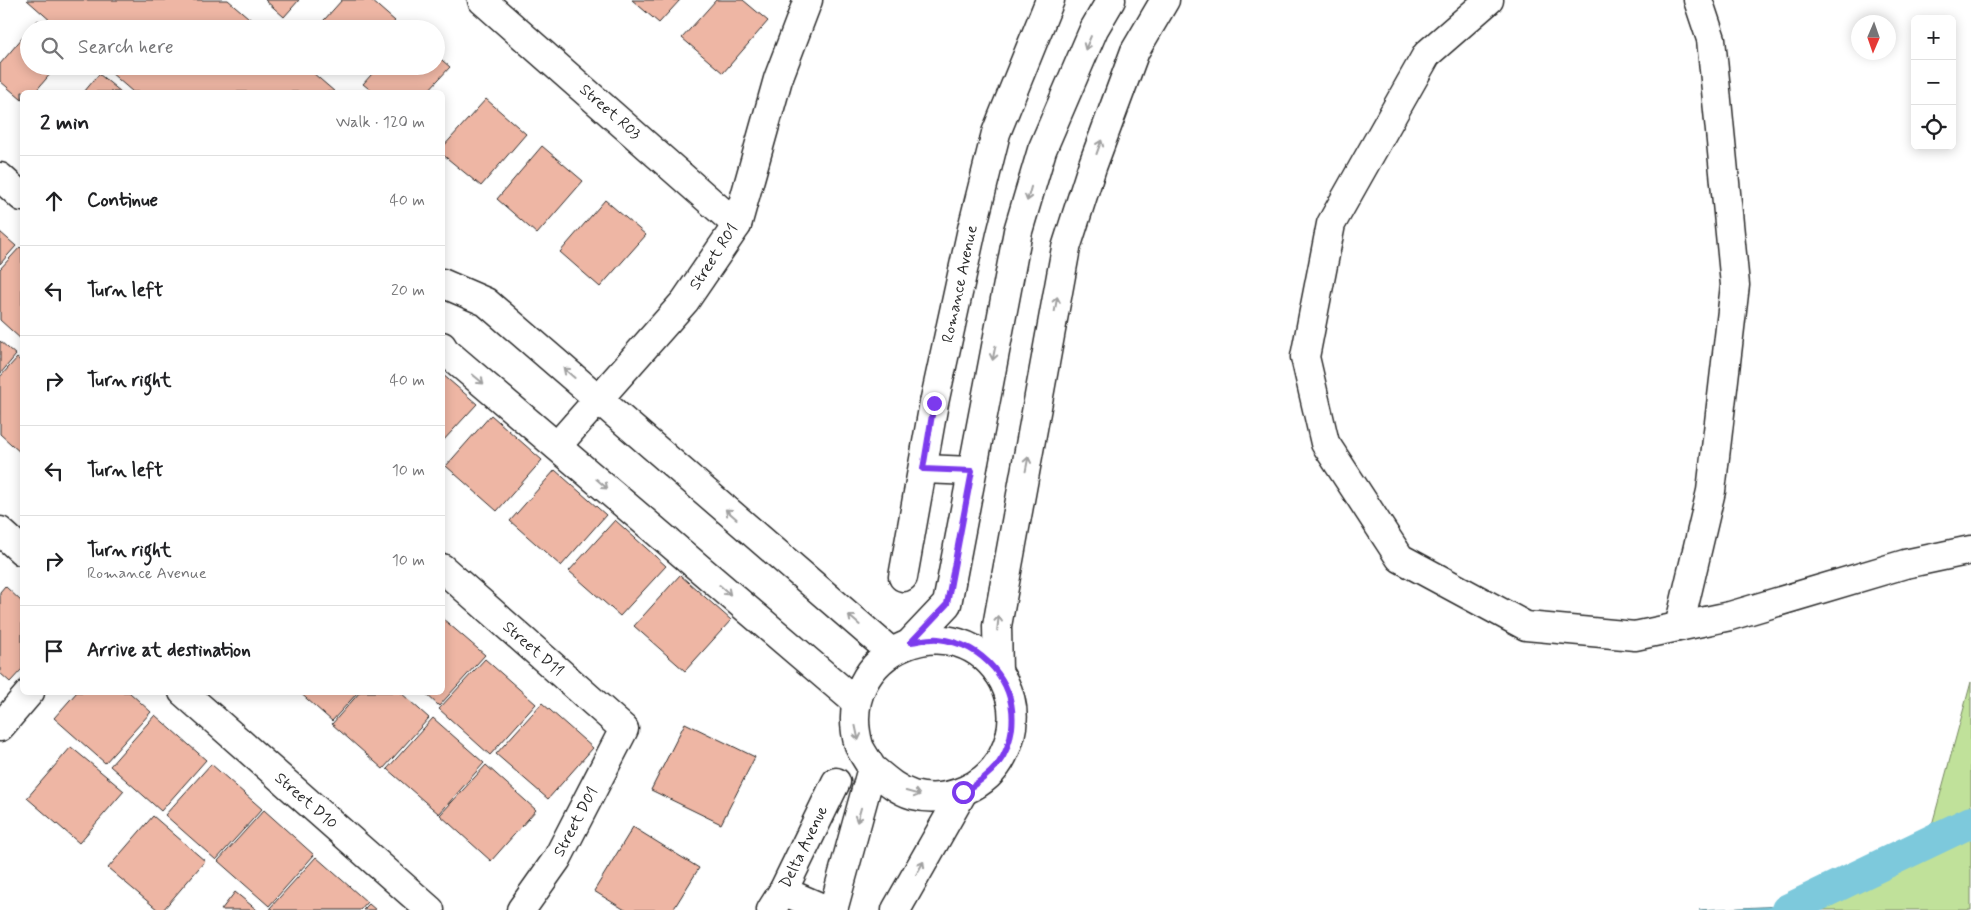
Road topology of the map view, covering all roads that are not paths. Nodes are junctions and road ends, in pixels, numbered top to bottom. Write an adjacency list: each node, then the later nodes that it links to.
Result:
1 (482, 0): 10 (street, Street R03)
2 (808, 0): 10 (street, Street R01)
3 (1050, 0): 15 (street, Romance Avenue)
4 (1111, 0): 16 (street, one-way to 16)
5 (1165, 0): 24 (street, one-way to 5)
6 (1489, 0): 22 (street)
7 (1698, 0): 22 (street)
8 (0, 177): 9 (street)
9 (20, 195)
10 (737, 225): 13 (street, Street R01)
11 (445, 284): 13 (street, one-way to 11)
12 (445, 351): 14 (street, one-way to 14)
13 (599, 399): 14 (street, Street R01); 23 (street, one-way to 13)
14 (557, 446): 27 (street, one-way to 27)
15 (923, 469): 16 (street); 21 (street, Romance Avenue)
16 (972, 471): 23 (street)
17 (0, 531): 18 (street)
18 (20, 548)
19 (1971, 550): 22 (street)
20 (445, 571): 29 (street, Street D11)
21 (904, 577)
22 (1679, 627)
23 (901, 647): 24 (street); 27 (street)
24 (998, 672): 32 (street)
25 (27, 695): 28 (street)
26 (186, 695): 34 (street, Street D10)
27 (856, 702): 30 (street, one-way to 30)
28 (0, 727)
29 (624, 729): 35 (street, Street D01)
30 (872, 768): 32 (street, one-way to 32); 37 (street, one-way to 37)
31 (836, 782): 33 (street, Delta Avenue)
32 (963, 792): 38 (street, one-way to 32)
33 (777, 900): 36 (street)
34 (430, 910)
35 (520, 910)
36 (827, 910)
37 (833, 910)
38 (896, 910)

